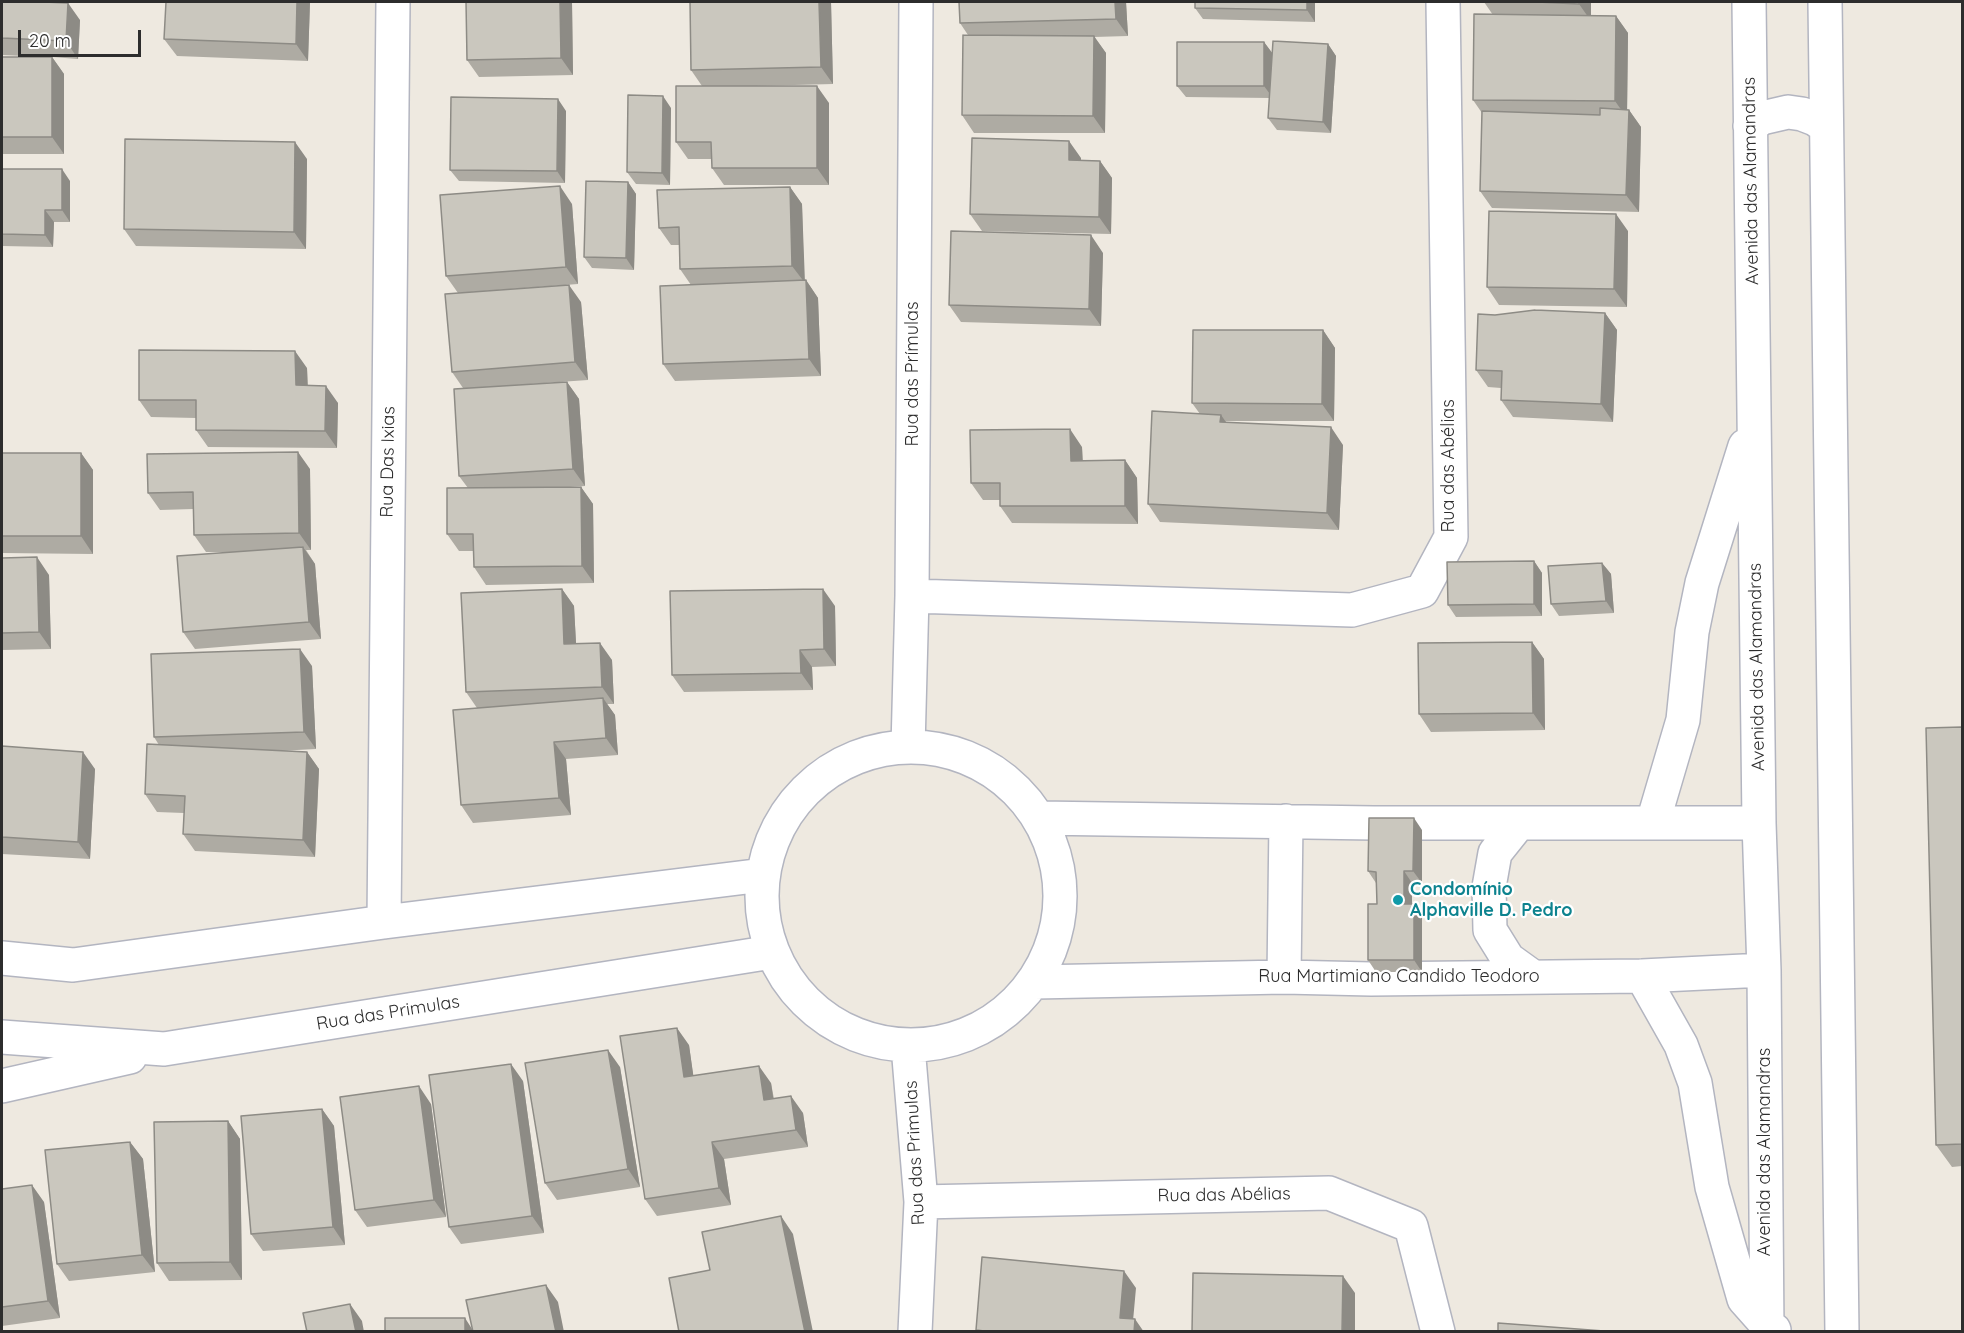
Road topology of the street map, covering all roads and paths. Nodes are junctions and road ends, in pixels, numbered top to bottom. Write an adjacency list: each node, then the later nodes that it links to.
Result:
1 (393, 2): 17 (street, Rua Das Ixias)
2 (916, 2): 9 (street, Rua das Prímulas)
3 (1443, 2): 9 (street, Rua das Abélias)
4 (1749, 2): 6 (street, Avenida das Alamandras)
5 (1825, 2): 7 (street)
6 (1750, 126): 7 (street); 8 (street, Avenida das Alamandras)
7 (1826, 127): 33 (street)
8 (1754, 419): 13 (street); 15 (street, Avenida das Alamandras)
9 (912, 596): 10 (street, Rua das Prímulas)
10 (908, 747): 11 (street); 16 (street)
11 (1039, 819): 12 (street); 24 (street)
12 (1286, 821): 14 (street); 22 (street)
13 (1653, 822): 14 (street); 15 (street)
14 (1519, 823): 23 (street)
15 (1759, 823): 20 (street, Avenida das Alamandras)
16 (763, 875): 17 (street); 18 (street)
17 (384, 922): 19 (street)
18 (772, 952): 26 (street); 27 (street, Rua das Primulas)
19 (2, 958)
20 (1764, 970): 21 (street, Rua Martimiano Candido Teodoro); 30 (street, Avenida das Alamandras)
21 (1642, 976): 23 (street, Rua Martimiano Candido Teodoro); 30 (street)
22 (1284, 977): 23 (street, Rua Martimiano Candido Teodoro); 24 (street, Rua Martimiano Candido Teodoro)
23 (1533, 977)
24 (1035, 982): 26 (street)
25 (2, 1037): 27 (street, Rua das Primulas)
26 (908, 1046): 29 (street, Rua das Primulas)
27 (164, 1049): 28 (street)
28 (2, 1086)
29 (921, 1202): 31 (street, Rua das Primulas); 32 (street, Rua das Abélias)
30 (1770, 1330)
31 (915, 1332)
32 (1438, 1332)
33 (1842, 1332)

